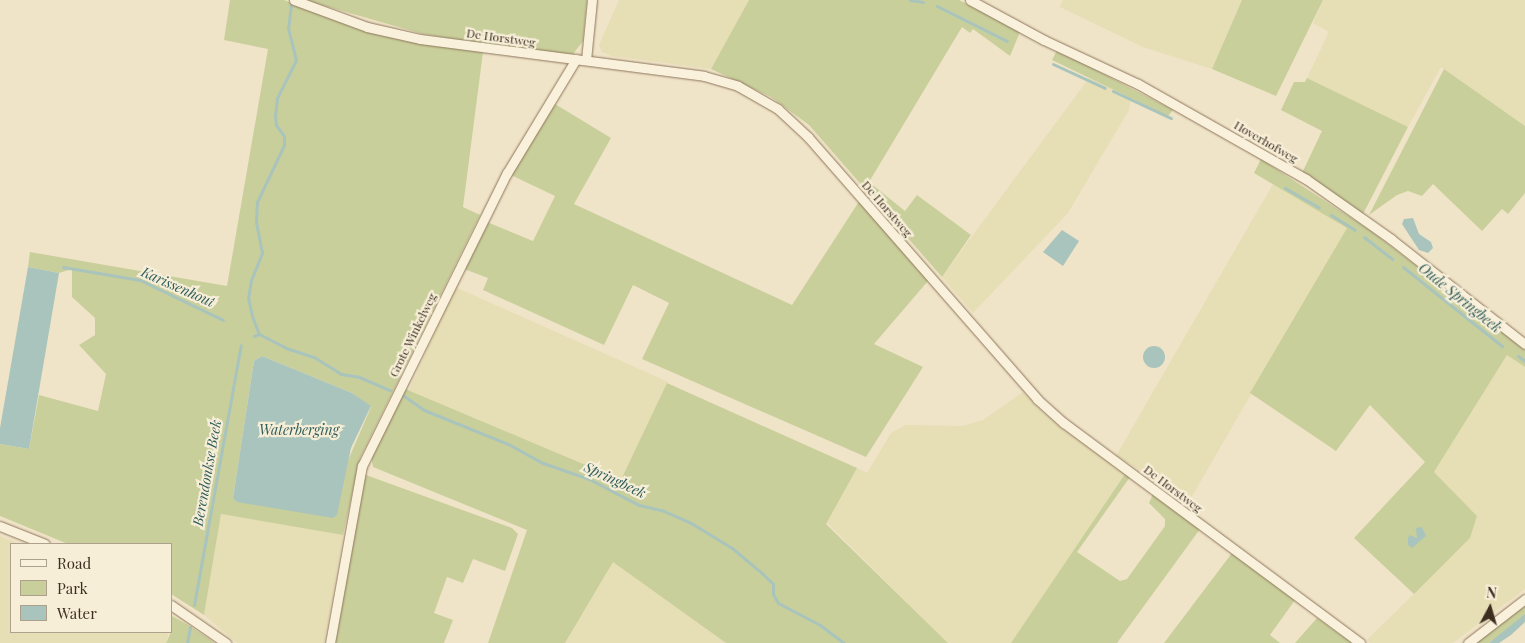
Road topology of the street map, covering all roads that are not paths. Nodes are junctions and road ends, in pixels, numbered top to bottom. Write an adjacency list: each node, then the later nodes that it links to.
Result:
1 (294, 0): 4 (street, De Horstweg)
2 (592, 0): 5 (street)
3 (974, 1): 6 (street, Hoverhofweg)
4 (576, 59): 5 (street, De Horstweg); 12 (street, Grote Winkelweg)
5 (586, 60): 13 (street, De Horstweg)
6 (1525, 344)
7 (0, 526): 8 (street)
8 (42, 543)
9 (1525, 599): 14 (street)
10 (172, 606): 11 (street)
11 (226, 643)
12 (330, 643)
13 (1360, 643)
14 (1468, 643)

